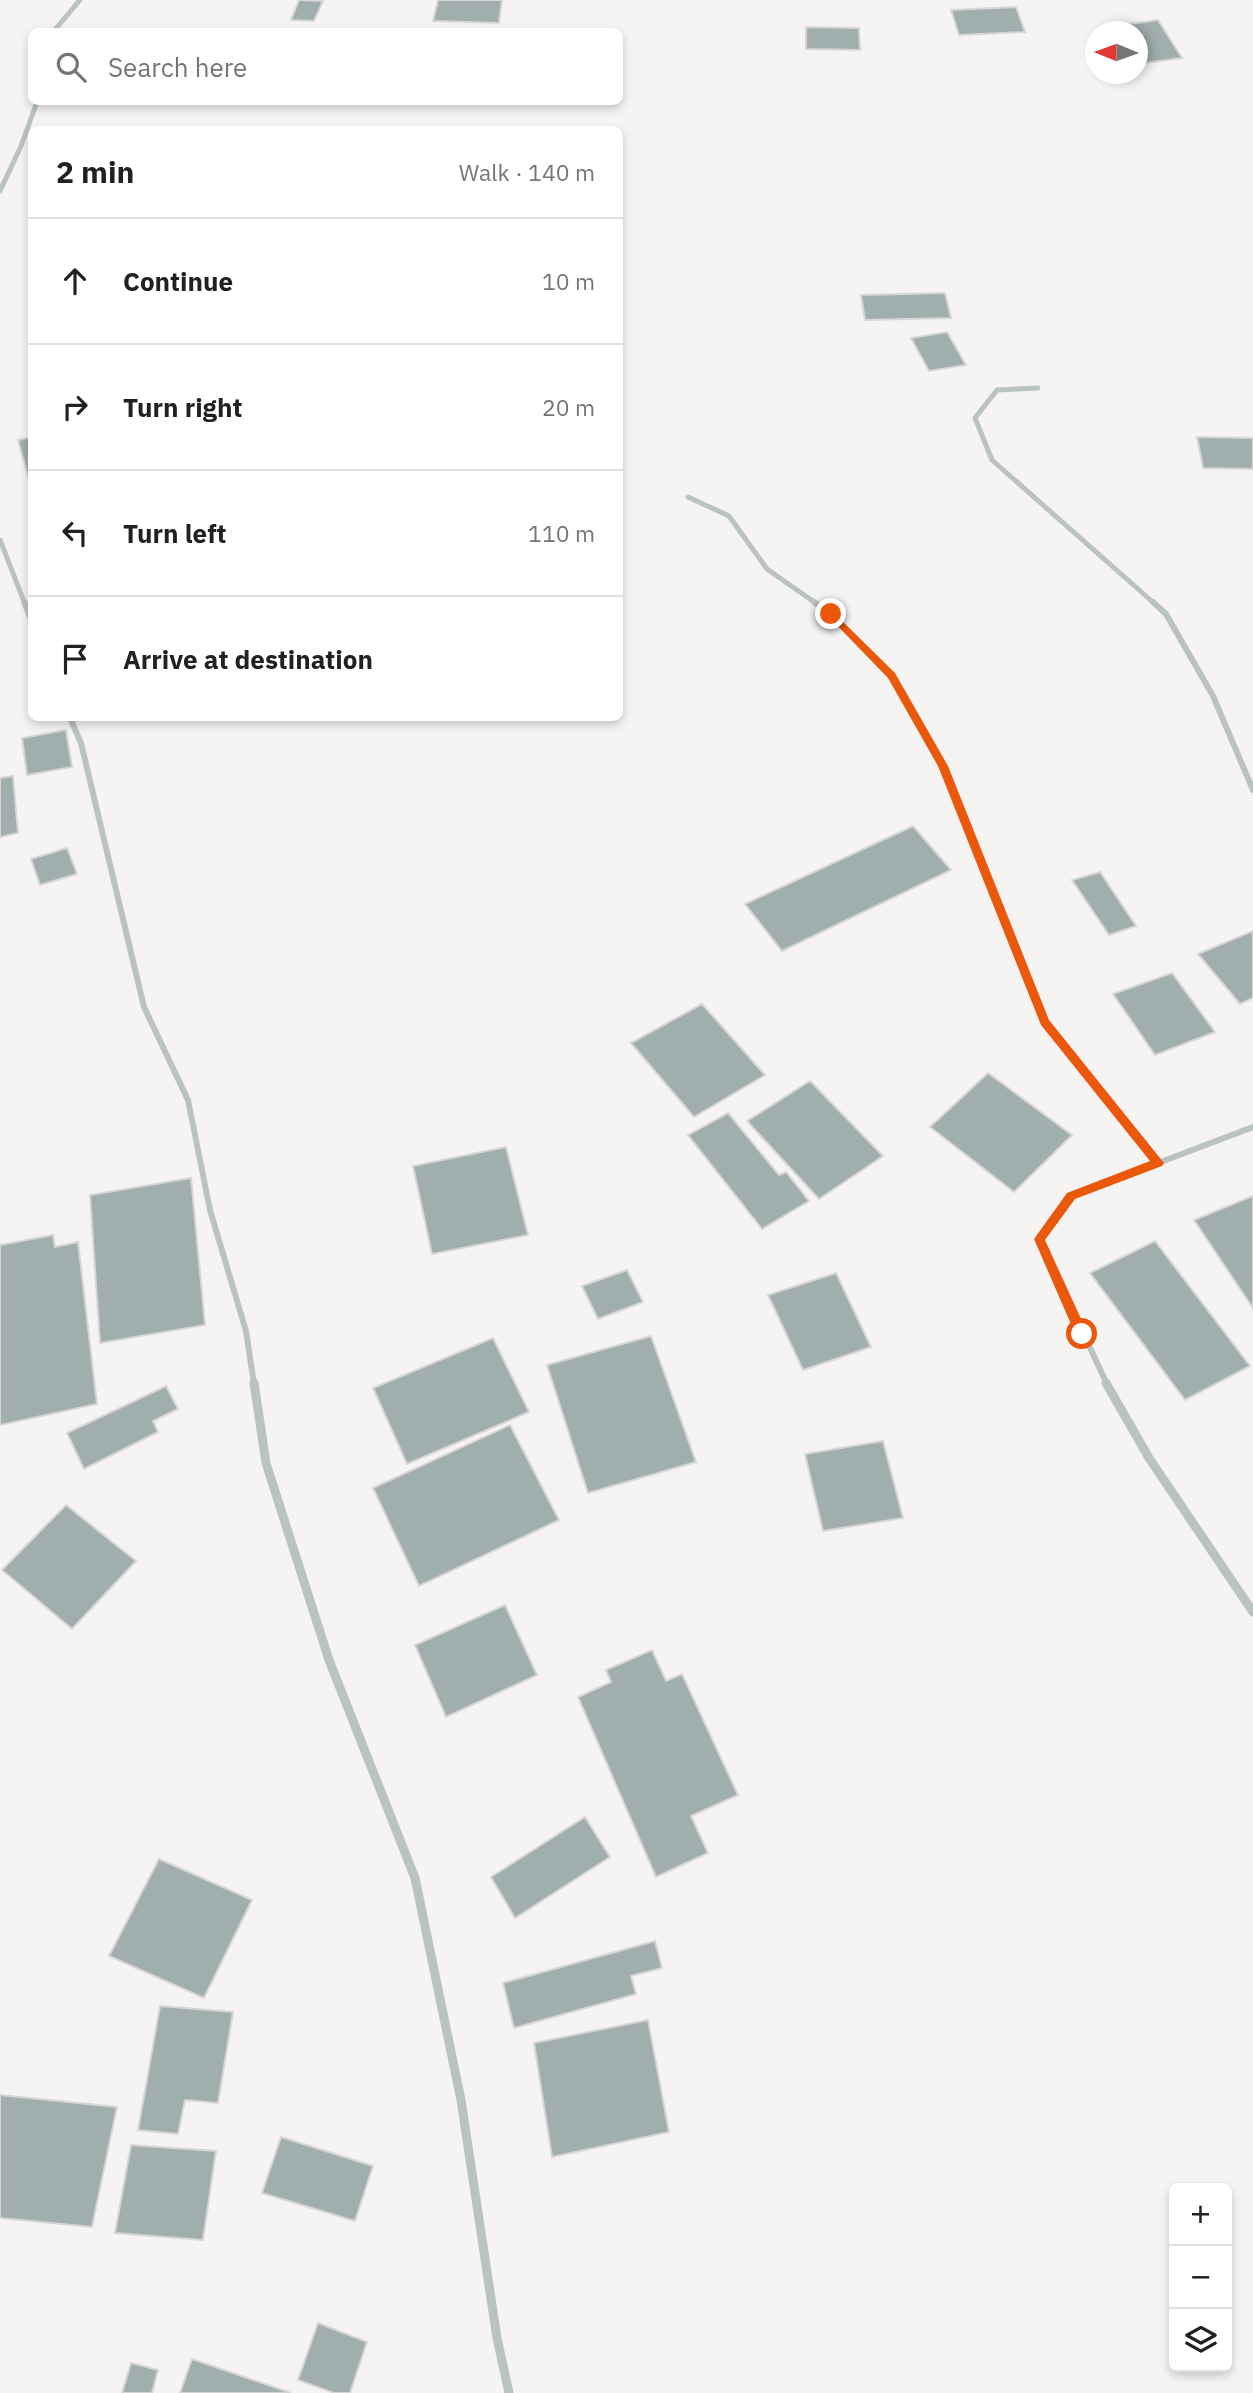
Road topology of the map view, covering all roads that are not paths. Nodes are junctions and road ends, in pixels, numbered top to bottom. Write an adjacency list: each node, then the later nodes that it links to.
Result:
1 (80, 0): 2 (street)
2 (56, 28)
3 (36, 105): 4 (street)
4 (28, 126)
5 (28, 127): 6 (street)
6 (0, 191)
7 (1038, 388): 12 (street)
8 (688, 498): 14 (street)
9 (0, 540): 10 (street)
10 (28, 612)
11 (71, 721): 16 (street)
12 (1253, 790)
13 (1253, 1127): 14 (street)
14 (1158, 1163): 15 (street)
15 (1253, 1612)
16 (509, 2393)

